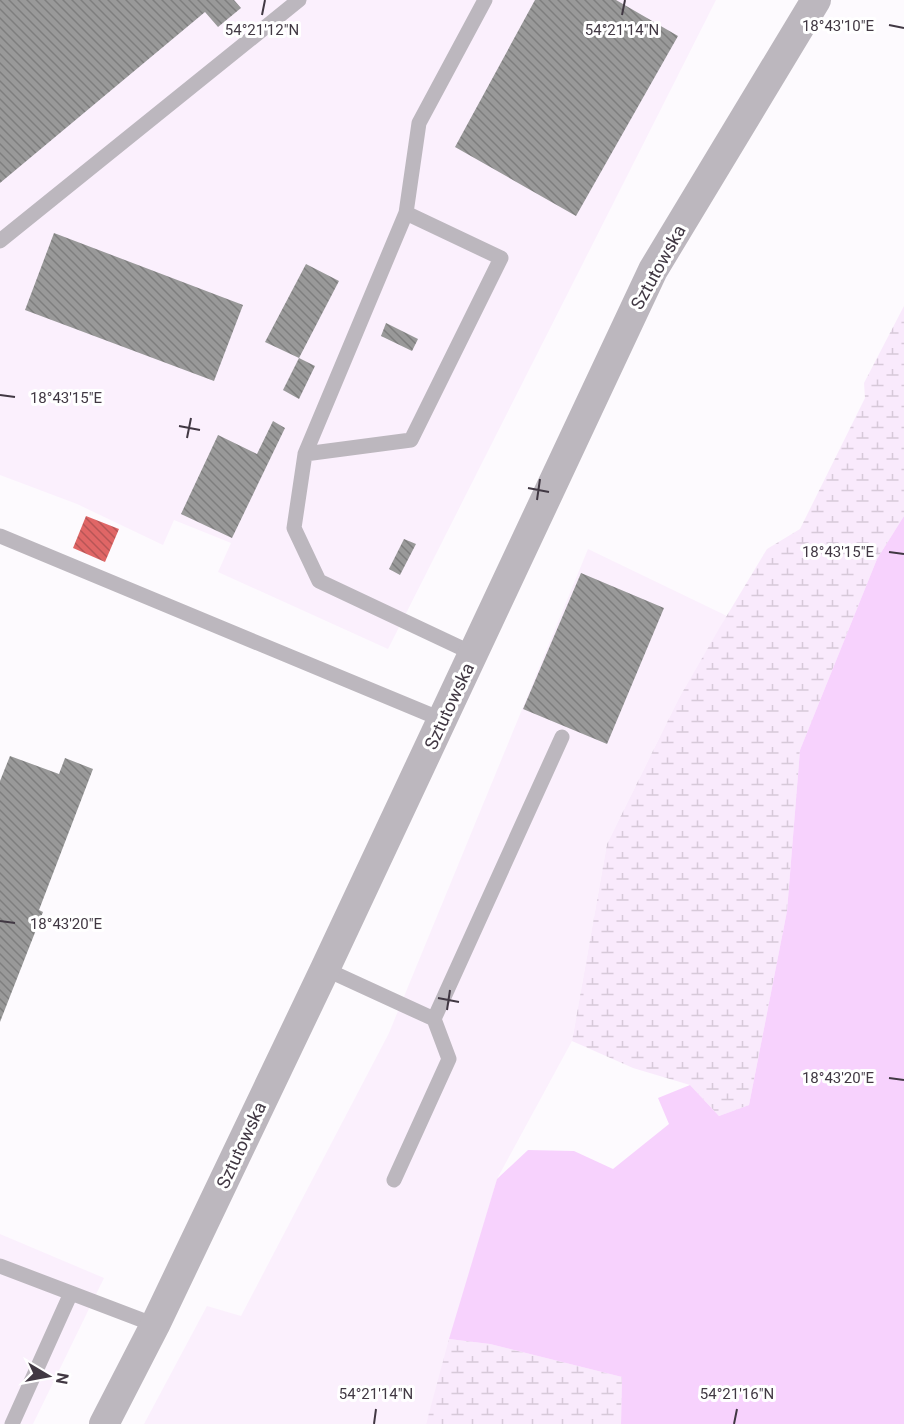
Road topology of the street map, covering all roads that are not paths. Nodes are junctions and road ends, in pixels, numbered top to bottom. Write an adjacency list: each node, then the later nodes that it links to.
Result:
1 (299, 0): 5 (lane)
2 (485, 0): 4 (lane)
3 (816, 0): 8 (street, Sztutowska)
4 (406, 213): 6 (lane); 6 (lane)
5 (0, 241)
6 (305, 454): 8 (lane)
7 (0, 536): 9 (lane)
8 (474, 654): 9 (street, Sztutowska)
9 (443, 720): 11 (street, Sztutowska)
10 (562, 737): 12 (lane)
11 (325, 969): 12 (lane); 16 (street, Sztutowska)
12 (434, 1018): 13 (lane)
13 (394, 1180)
14 (0, 1266): 15 (lane)
15 (71, 1293): 16 (lane); 17 (lane)
16 (155, 1325): 18 (street, Sztutowska)
17 (12, 1424)
18 (104, 1424)

